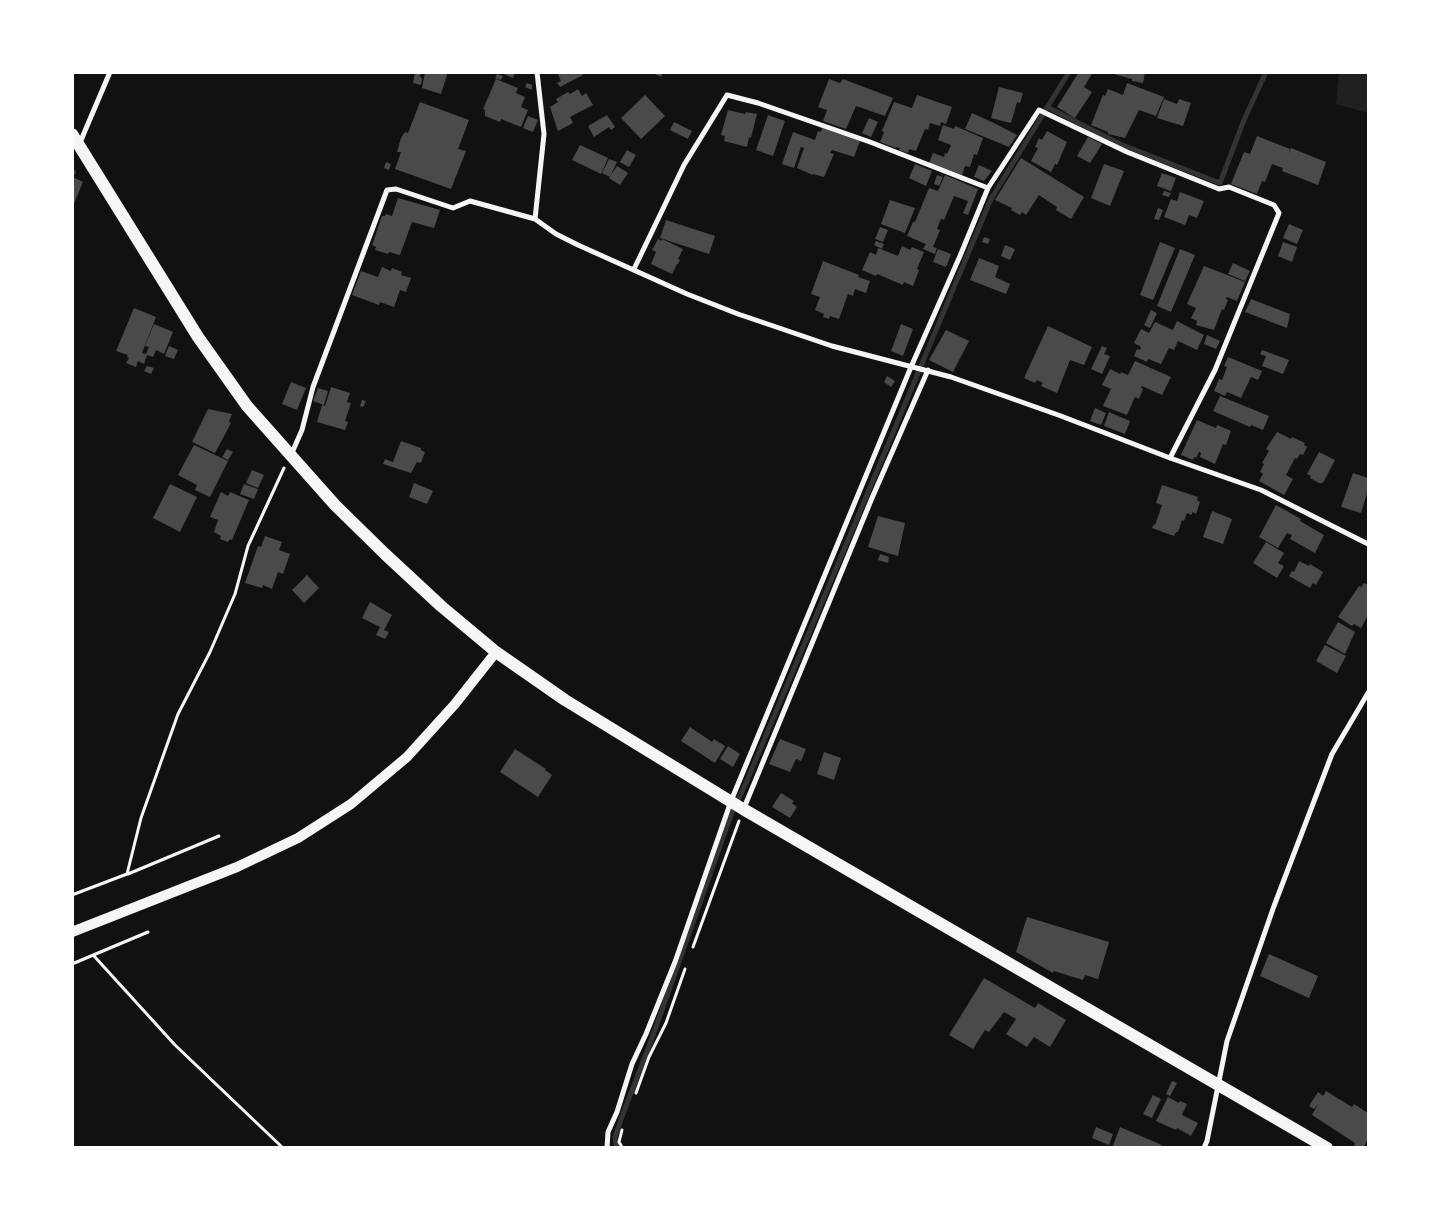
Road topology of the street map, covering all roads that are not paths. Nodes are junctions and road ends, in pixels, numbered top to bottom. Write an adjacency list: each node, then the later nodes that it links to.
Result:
1 (110, 72): 3 (street)
2 (536, 72): 5 (street)
3 (76, 140): 9 (highway)
4 (988, 188): 6 (street); 7 (street); 10 (street)
5 (535, 219): 6 (street); 9 (street)
6 (634, 269): 7 (street)
7 (914, 367): 8 (street); 14 (street)
8 (926, 370): 10 (street); 14 (street)
9 (290, 456): 12 (highway)
10 (1170, 458): 11 (street)
11 (1368, 544)
12 (496, 652): 14 (highway); 15 (main road)
13 (1368, 693): 16 (street)
14 (736, 805): 16 (highway); 17 (street)
15 (72, 932)
16 (1218, 1085): 18 (street); 19 (highway)
17 (607, 1148)
18 (1204, 1148)
19 (1326, 1148)

